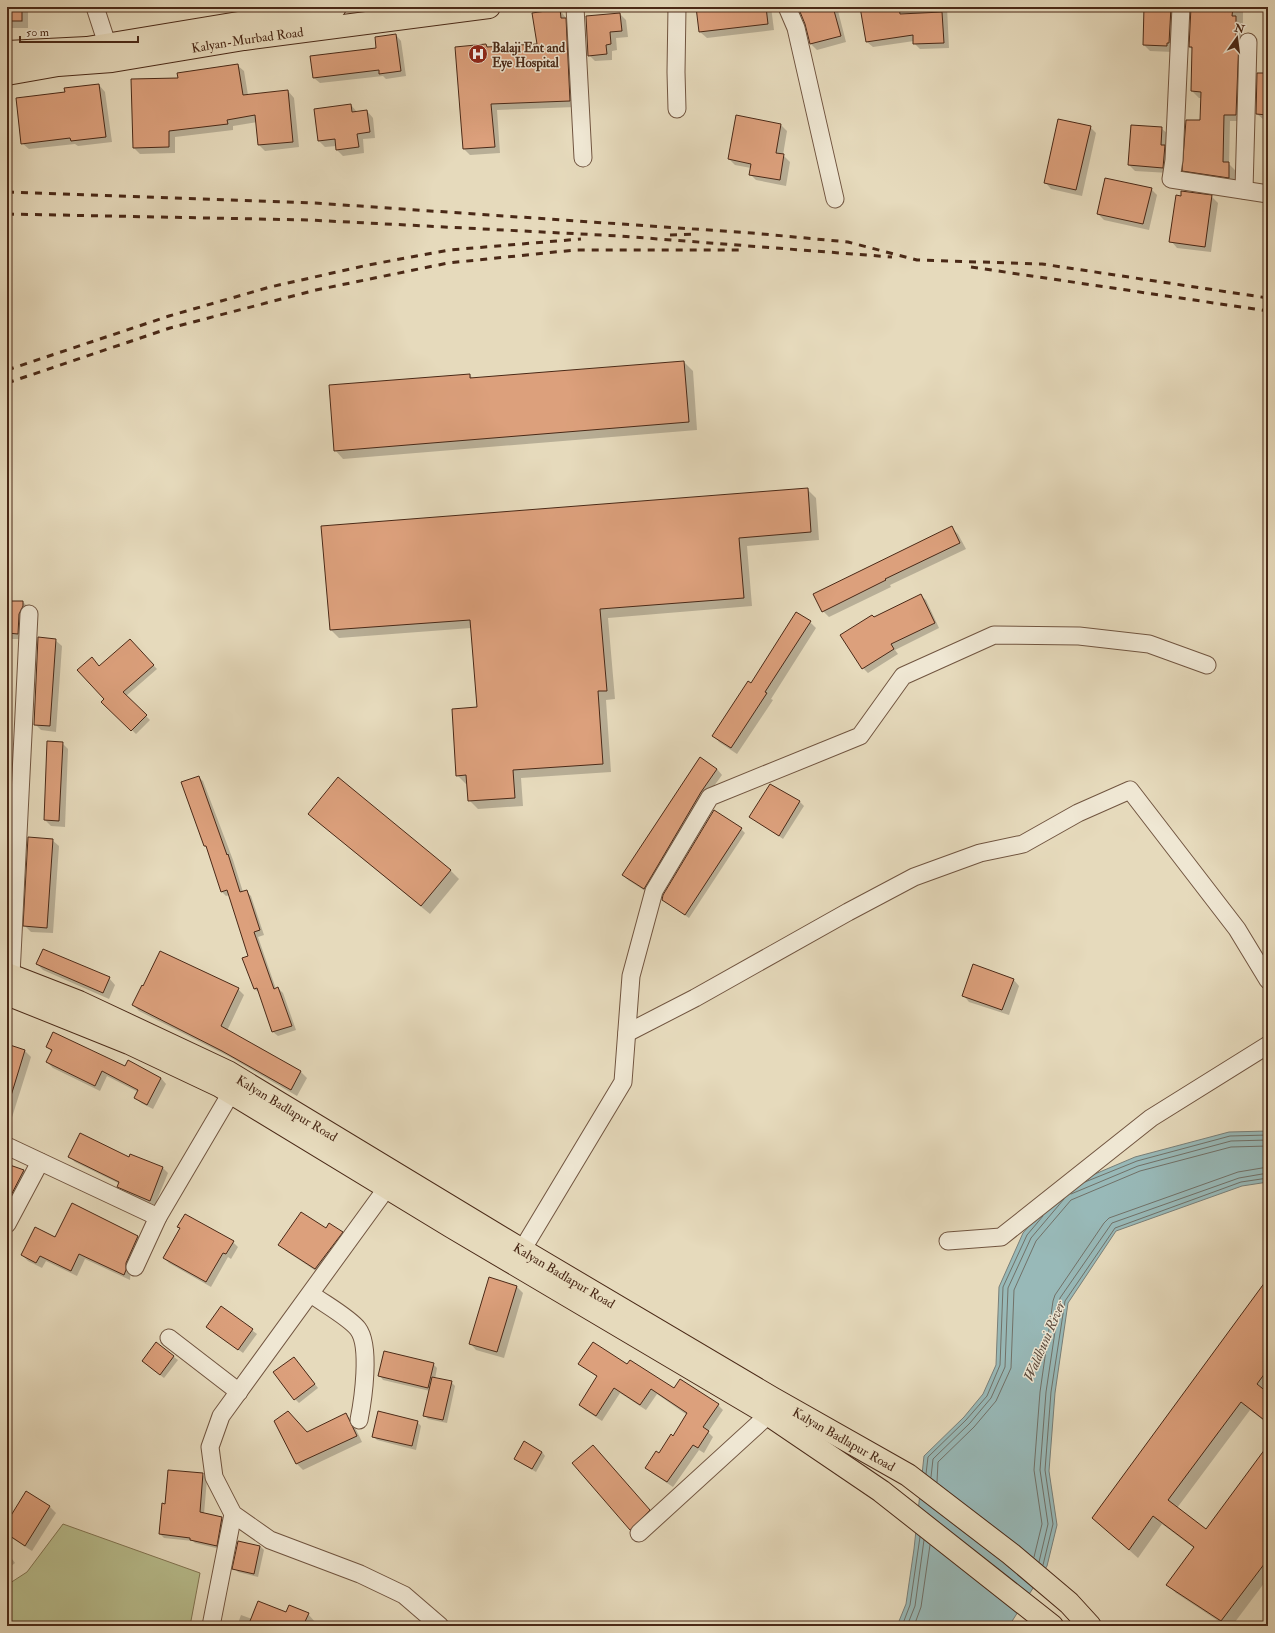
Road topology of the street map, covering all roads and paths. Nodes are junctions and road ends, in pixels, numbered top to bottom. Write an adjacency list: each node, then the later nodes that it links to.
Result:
1 (95, 7): 11 (street)
2 (488, 7): 8 (main road, Kalyan-Murbad Road)
3 (575, 7): 14 (street)
4 (677, 7): 13 (street)
5 (787, 7): 17 (street)
6 (1181, 7): 15 (street)
7 (326, 8): 8 (main road, Kalyan-Murbad Road)
8 (255, 22): 11 (main road, Kalyan-Murbad Road)
9 (1248, 42): 15 (street)
10 (7, 52): 11 (main road, Kalyan-Murbad Road)
11 (110, 53): 12 (main road, Kalyan-Murbad Road)
12 (7, 74)
13 (677, 109)
14 (583, 158)
15 (1244, 190): 16 (street)
16 (1268, 194)
17 (835, 199)
18 (29, 614): 21 (street)
19 (1207, 665): 22 (street)
20 (1268, 980): 22 (street)
21 (8, 981): 24 (main road, Kalyan Badlapur Road); 27 (main road, Kalyan Badlapur Road)
22 (627, 1033): 31 (street)
23 (1268, 1045): 30 (street)
24 (231, 1093): 27 (main road, Kalyan Badlapur Road); 28 (street)
25 (9, 1147): 26 (street)
26 (40, 1162): 28 (street); 29 (street)
27 (392, 1181): 31 (main road, Kalyan Badlapur Road); 33 (street); 36 (main road, Kalyan Badlapur Road)
28 (158, 1218): 32 (street)
29 (7, 1224)
30 (948, 1241)
31 (522, 1250): 36 (main road, Kalyan Badlapur Road)
32 (135, 1267)
33 (311, 1294): 35 (street); 37 (street)
34 (168, 1338): 35 (street)
35 (239, 1392): 38 (street)
36 (775, 1408): 39 (street); 40 (main road, Kalyan Badlapur Road); 43 (main road, Kalyan Badlapur Road)
37 (359, 1420)
38 (233, 1514): 41 (street); 42 (street)
39 (639, 1533)
40 (1051, 1625)
41 (211, 1626)
42 (440, 1626)
43 (1090, 1626)

